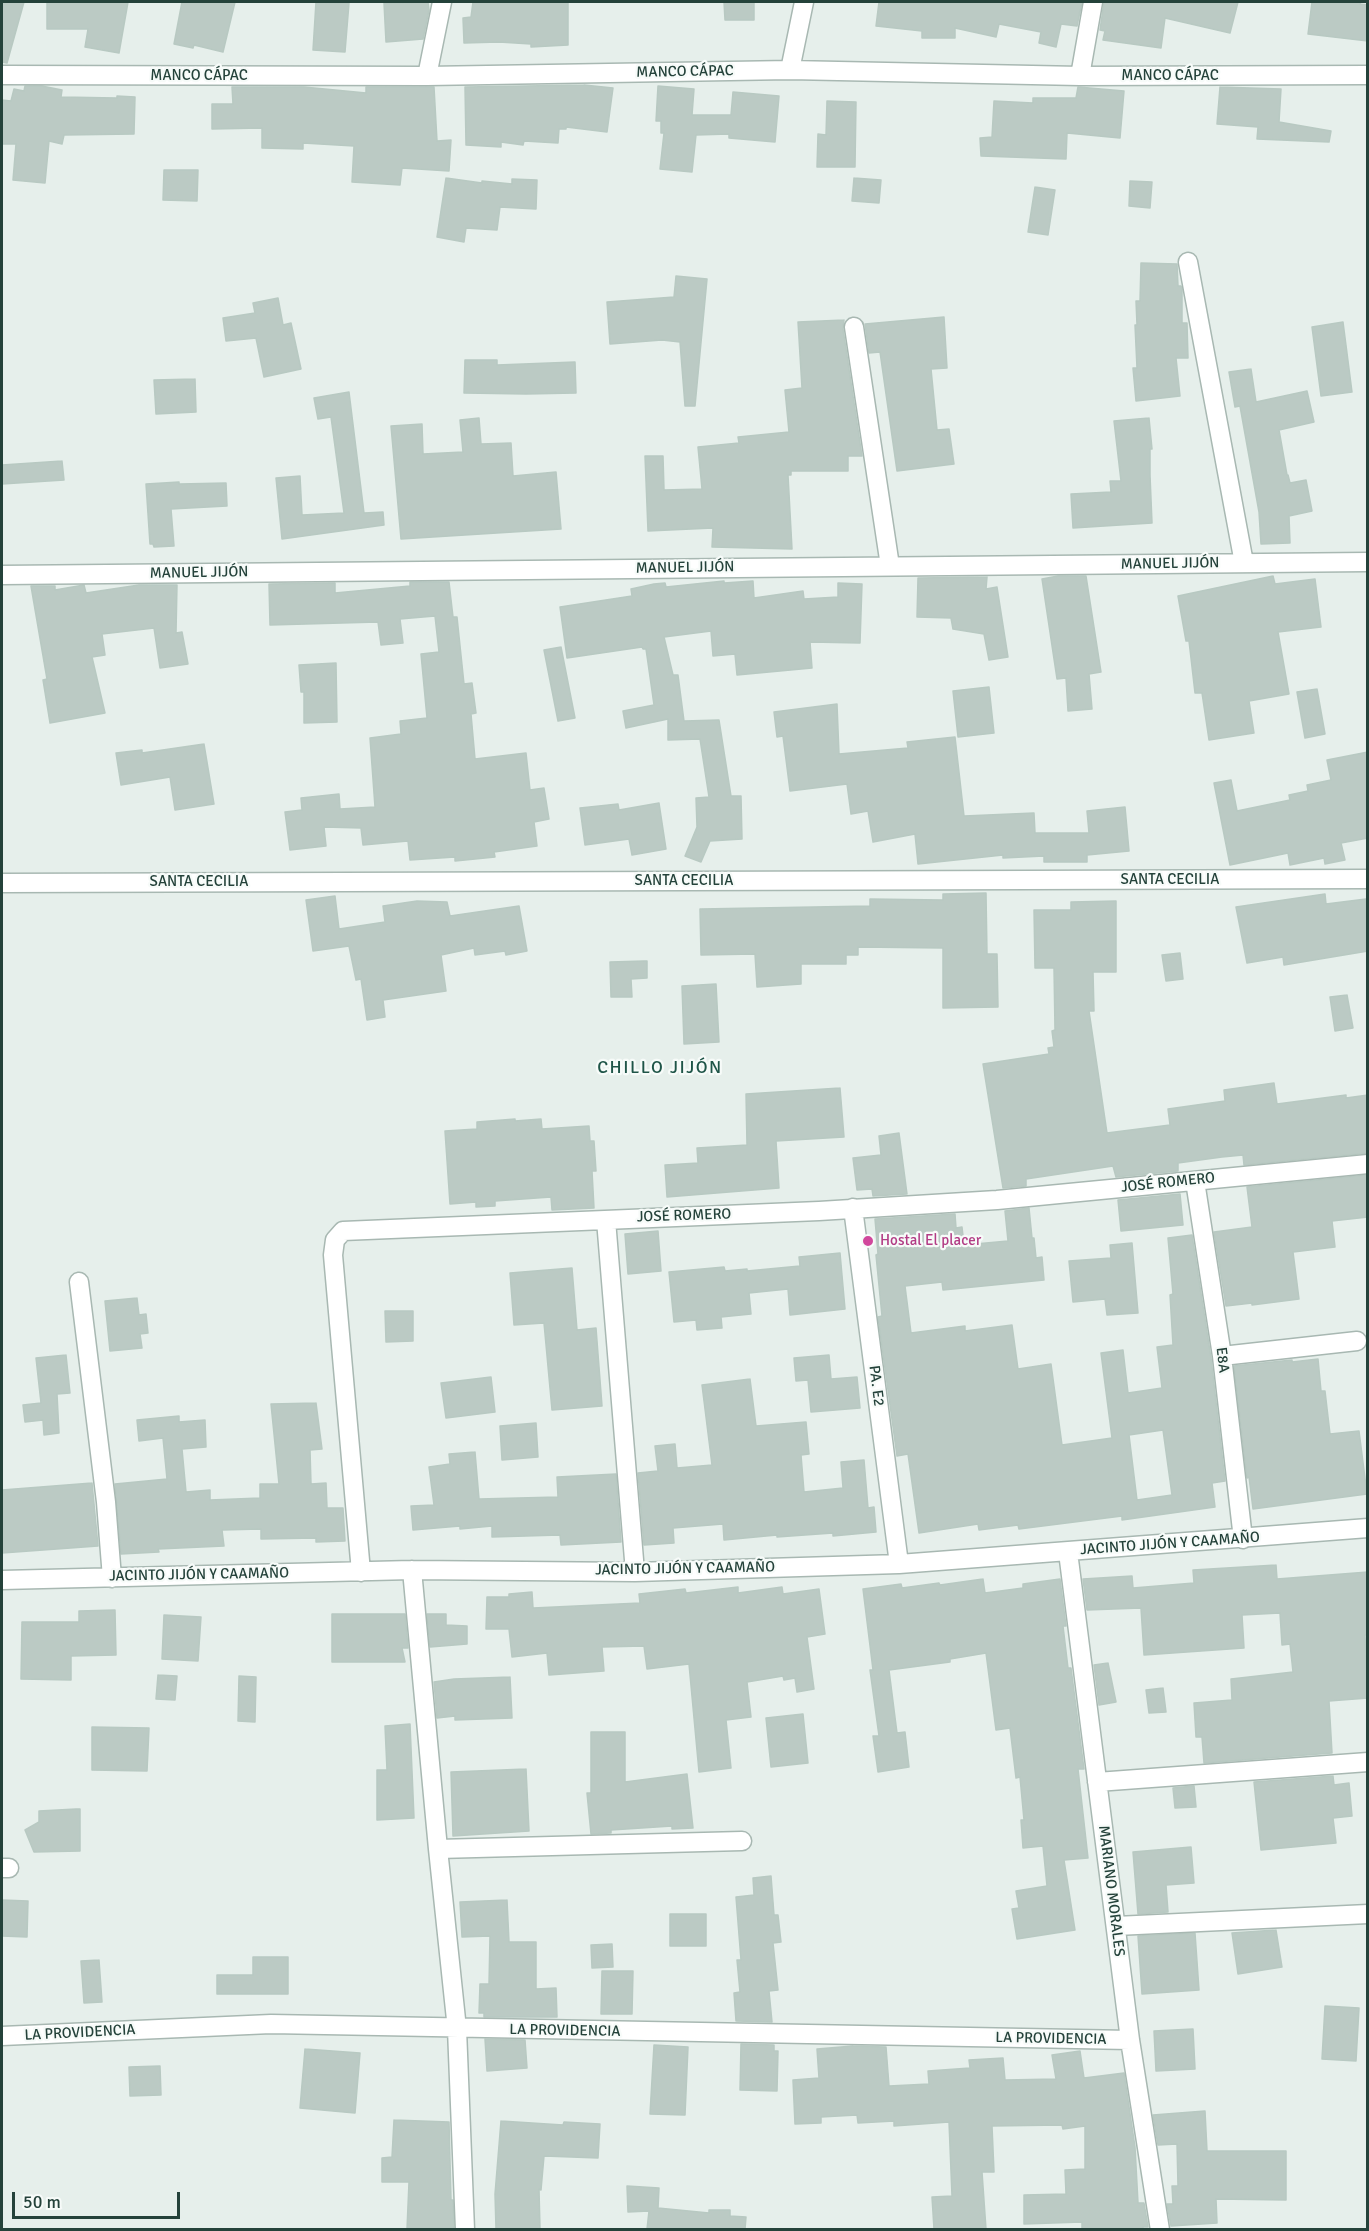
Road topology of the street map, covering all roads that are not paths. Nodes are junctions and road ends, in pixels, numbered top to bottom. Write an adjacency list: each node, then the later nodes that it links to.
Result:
1 (442, 2): 7 (street)
2 (804, 2): 4 (street)
3 (1093, 2): 8 (street)
4 (790, 70): 7 (street, MANCO CÁPAC); 8 (street, MANCO CÁPAC)
5 (2, 75): 7 (street, MANCO CÁPAC)
6 (1368, 75): 8 (street, MANCO CÁPAC)
7 (428, 76)
8 (1080, 76)
9 (1188, 262): 12 (street)
10 (854, 327): 13 (street)
11 (1368, 562): 12 (street, MANUEL JIJÓN)
12 (1244, 563): 13 (street, MANUEL JIJÓN)
13 (890, 566): 14 (street, MANUEL JIJÓN)
14 (2, 575)
15 (1368, 879): 16 (street, SANTA CECILIA)
16 (2, 883)
17 (1368, 1164): 18 (street, JOSÉ ROMERO)
18 (1195, 1181): 19 (street, JOSÉ ROMERO); 23 (street, E8A)
19 (852, 1208): 20 (street, JOSÉ ROMERO); 27 (street, PA. E2)
20 (606, 1220): 29 (street, JOSÉ ROMERO); 30 (street)
21 (79, 1282): 31 (street)
22 (1358, 1341): 23 (street)
23 (1222, 1356): 25 (street, E8A)
24 (1368, 1528): 25 (street, JACINTO JIJÓN Y CAAMAÑO)
25 (1243, 1539): 26 (street, JACINTO JIJÓN Y CAAMAÑO)
26 (1068, 1552): 27 (street, JACINTO JIJÓN Y CAAMAÑO); 34 (street, MARIANO MORALES)
27 (899, 1564): 30 (street, JACINTO JIJÓN Y CAAMAÑO)
28 (411, 1570): 29 (street, JACINTO JIJÓN Y CAAMAÑO); 30 (street, JACINTO JIJÓN Y CAAMAÑO); 36 (street)
29 (361, 1572): 31 (street, JACINTO JIJÓN Y CAAMAÑO)
30 (635, 1572)
31 (112, 1578): 32 (street, JACINTO JIJÓN Y CAAMAÑO)
32 (2, 1580)
33 (1368, 1762): 34 (street)
34 (1097, 1782): 38 (street, MARIANO MORALES)
35 (742, 1841): 36 (street)
36 (438, 1849): 39 (street)
37 (1368, 1914): 38 (street)
38 (1116, 1926): 41 (street, MARIANO MORALES)
39 (457, 2029): 40 (street, LA PROVIDENCIA); 41 (street, LA PROVIDENCIA); 42 (street)
40 (2, 2036)
41 (1130, 2040): 43 (street, MARIANO MORALES)
42 (465, 2229)
43 (1160, 2229)

